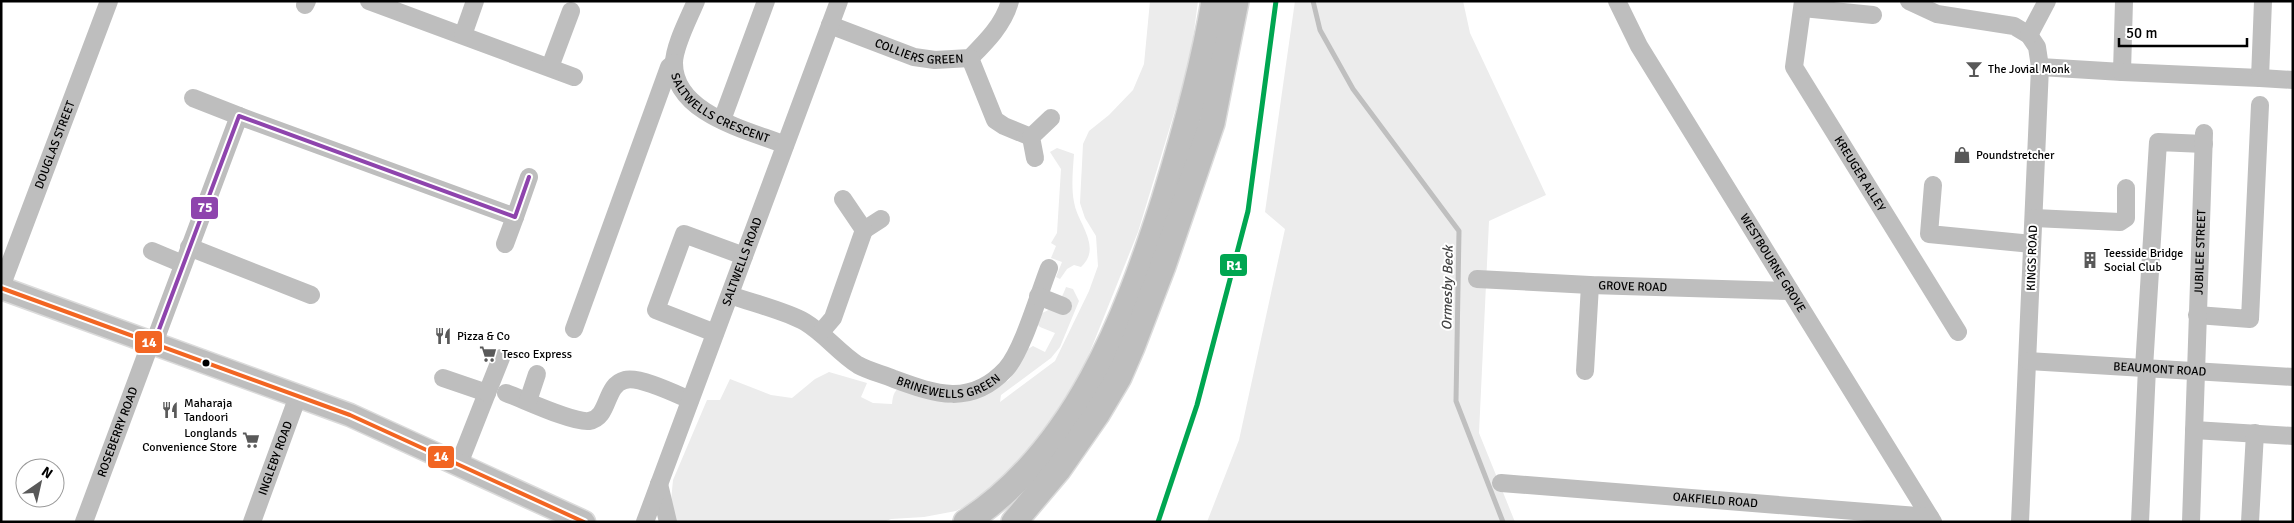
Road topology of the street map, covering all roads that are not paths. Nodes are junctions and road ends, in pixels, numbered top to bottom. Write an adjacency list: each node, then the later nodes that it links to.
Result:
1 (110, 1): 54 (street, DOUGLAS STREET)
2 (369, 1): 20 (street)
3 (475, 1): 20 (street)
4 (696, 1): 23 (street, SALTWELLS CRESCENT)
5 (766, 1): 34 (street)
6 (839, 1): 19 (street, SALTWELLS ROAD)
7 (1010, 1): 22 (street, COLLIERS GREEN)
8 (1214, 1): 91 (highway)
9 (1236, 1): 92 (highway)
10 (1617, 1): 55 (street, WESTBOURNE GROVE)
11 (1909, 1): 16 (street)
12 (2046, 1): 21 (street)
13 (2124, 1): 26 (street)
14 (2263, 1): 28 (street)
15 (1803, 5): 18 (street); 63 (street, KREUGER ALLEY)
16 (1940, 7): 21 (street)
17 (571, 11): 24 (street)
18 (1873, 15)
19 (830, 26): 22 (street, COLLIERS GREEN); 36 (street, SALTWELLS ROAD)
20 (463, 35): 24 (street)
21 (2029, 35): 25 (street, KINGS ROAD)
22 (970, 58): 35 (street)
23 (674, 63): 34 (street, SALTWELLS CRESCENT); 61 (street)
24 (550, 67): 27 (street)
25 (2040, 67): 26 (street); 43 (street, KINGS ROAD)
26 (2122, 72): 28 (street)
27 (574, 76)
28 (2260, 78): 29 (street)
29 (2291, 80)
30 (193, 98): 32 (street)
31 (2260, 105): 60 (street)
32 (239, 116): 42 (street); 49 (street, ROSEBERRY ROAD)
33 (1051, 118): 35 (street)
34 (722, 120): 36 (street, SALTWELLS CRESCENT)
35 (1031, 138): 37 (street)
36 (786, 145): 50 (street, SALTWELLS ROAD)
37 (1035, 158)
38 (529, 177): 42 (street)
39 (1933, 185): 47 (street)
40 (2126, 188): 43 (street)
41 (843, 199): 45 (street)
42 (515, 217): 46 (street)
43 (2034, 218): 47 (street, KINGS ROAD)
44 (881, 219): 45 (street)
45 (864, 230): 62 (street)
46 (505, 244)
47 (2032, 244): 67 (street, KINGS ROAD)
48 (152, 251): 49 (street)
49 (186, 256): 56 (street); 65 (street, ROSEBERRY ROAD)
50 (744, 256): 57 (street, SALTWELLS ROAD); 64 (street)
51 (1049, 268): 58 (street, BRINEWELLS GREEN)
52 (1477, 279): 53 (street, GROVE ROAD)
53 (1590, 286): 55 (street, GROVE ROAD); 69 (street)
54 (1, 288): 65 (main road)
55 (1790, 291): 85 (street, WESTBOURNE GROVE)
56 (311, 295)
57 (730, 295): 62 (street, BRINEWELLS GREEN); 64 (street, SALTWELLS ROAD)
58 (1038, 296): 59 (street); 62 (street, BRINEWELLS GREEN)
59 (1063, 306)
60 (2197, 315): 68 (street, JUBILEE STREET); 70 (street, JUBILEE STREET)
61 (574, 329)
62 (820, 332)
63 (1958, 332)
64 (715, 333): 77 (street, SALTWELLS ROAD)
65 (152, 343): 76 (main road); 86 (street, ROSEBERRY ROAD)
66 (501, 358): 74 (street)
67 (2028, 361): 68 (street, BEAUMONT ROAD); 93 (street, KINGS ROAD)
68 (2146, 368): 70 (street, BEAUMONT ROAD); 94 (street)
69 (1585, 371)
70 (2196, 371): 72 (street, BEAUMONT ROAD); 79 (street, JUBILEE STREET)
71 (537, 374): 78 (street)
72 (2293, 377)
73 (443, 378): 74 (street)
74 (487, 393): 82 (street)
75 (506, 393): 78 (street)
76 (298, 396): 82 (main road); 87 (street, INGLEBY ROAD)
77 (690, 400): 78 (street); 84 (street, SALTWELLS ROAD)
78 (528, 401)
79 (2194, 430): 80 (street); 95 (street, JUBILEE STREET)
80 (2255, 433): 81 (street); 96 (street)
81 (2293, 436)
82 (459, 464): 88 (main road)
83 (1501, 483): 85 (street, OAKFIELD ROAD)
84 (659, 484): 89 (street, SALTWELLS ROAD); 90 (street)
85 (1931, 519)
86 (84, 522)
87 (252, 522)
88 (584, 522)
89 (645, 522)
90 (668, 522)
91 (966, 522)
92 (1014, 522)
93 (2020, 522)
94 (2140, 522)
95 (2191, 522)
96 (2250, 522)

